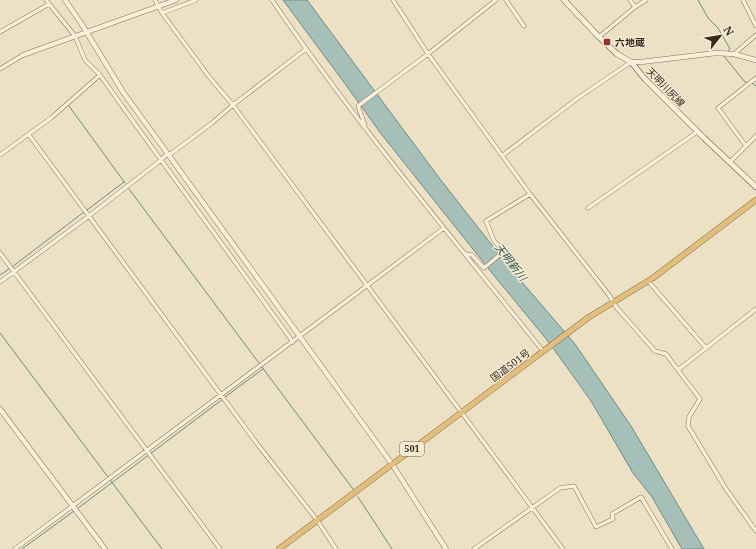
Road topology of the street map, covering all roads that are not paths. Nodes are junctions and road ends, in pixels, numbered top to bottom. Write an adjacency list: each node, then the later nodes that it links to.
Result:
1 (46, 0): 14 (street)
2 (65, 0): 21 (street)
3 (155, 0): 15 (street)
4 (176, 0): 15 (street)
5 (196, 0): 17 (street)
6 (272, 0): 25 (street)
7 (393, 0): 26 (street)
8 (496, 0): 26 (street)
9 (506, 0): 18 (street)
10 (564, 0): 24 (main road, 天明川尻線)
11 (630, 0): 16 (street)
12 (646, 0): 16 (street)
13 (743, 0): 19 (street)
14 (49, 4): 20 (street); 23 (street)
15 (159, 6): 17 (street); 21 (street)
16 (634, 7): 24 (street)
17 (162, 12): 34 (street)
18 (524, 26)
19 (756, 26)
20 (0, 32)
21 (86, 32): 23 (street); 40 (street)
22 (756, 35): 27 (street)
23 (75, 36): 28 (street); 32 (street)
24 (599, 37): 30 (main road, 天明川尻線)
25 (306, 49): 34 (street); 35 (street)
26 (428, 54): 35 (street); 42 (street)
27 (734, 54): 29 (street); 30 (street)
28 (23, 55): 31 (street)
29 (756, 60)
30 (631, 62): 36 (main road, 天明川尻線); 42 (street)
31 (0, 69)
32 (100, 75): 37 (street); 43 (street)
33 (756, 78): 39 (street)
34 (233, 105): 40 (street); 56 (street)
35 (367, 130): 50 (street)
36 (697, 132): 44 (main road, 天明川尻線); 48 (street)
37 (29, 135): 41 (street); 49 (street)
38 (756, 136): 39 (street)
39 (746, 146): 44 (street)
40 (167, 154): 43 (street); 59 (street)
41 (0, 155)
42 (503, 155): 46 (street)
43 (161, 160): 49 (street); 60 (street)
44 (730, 162): 45 (main road, 天明川尻線)
45 (756, 187)
46 (530, 194): 52 (street); 57 (street)
47 (756, 200): 54 (highway, 国道501号 / 501)
48 (588, 208)
49 (89, 216): 53 (street); 64 (street)
50 (444, 228): 52 (street); 56 (street)
51 (0, 253): 53 (street)
52 (466, 254): 62 (street)
53 (14, 272): 55 (street); 67 (street)
54 (648, 281): 57 (highway, 国道501号 / 501); 61 (street)
55 (0, 282)
56 (367, 286): 59 (street); 66 (street)
57 (613, 302): 62 (highway, 国道501号 / 501); 63 (street)
58 (756, 309): 61 (street)
59 (299, 336): 60 (street); 68 (street)
60 (293, 342): 64 (street)
61 (706, 348): 63 (street)
62 (544, 351): 66 (highway, 国道501号 / 501)
63 (678, 370): 72 (street)
64 (222, 395): 67 (street); 71 (street)
65 (0, 409): 69 (street)
66 (461, 412): 68 (highway, 国道501号 / 501); 70 (street)
67 (146, 451): 69 (street); 75 (street)
68 (392, 464): 71 (highway, 国道501号 / 501); 78 (street)
69 (72, 506): 73 (street); 74 (street)
70 (533, 507): 79 (street); 80 (street); 81 (street)
71 (317, 520): 76 (highway, 国道501号 / 501); 77 (street)
72 (756, 531)
73 (15, 549)
74 (104, 549)
75 (220, 549)
76 (279, 549)
77 (336, 549)
78 (446, 549)
79 (474, 549)
80 (563, 549)
81 (672, 549)

